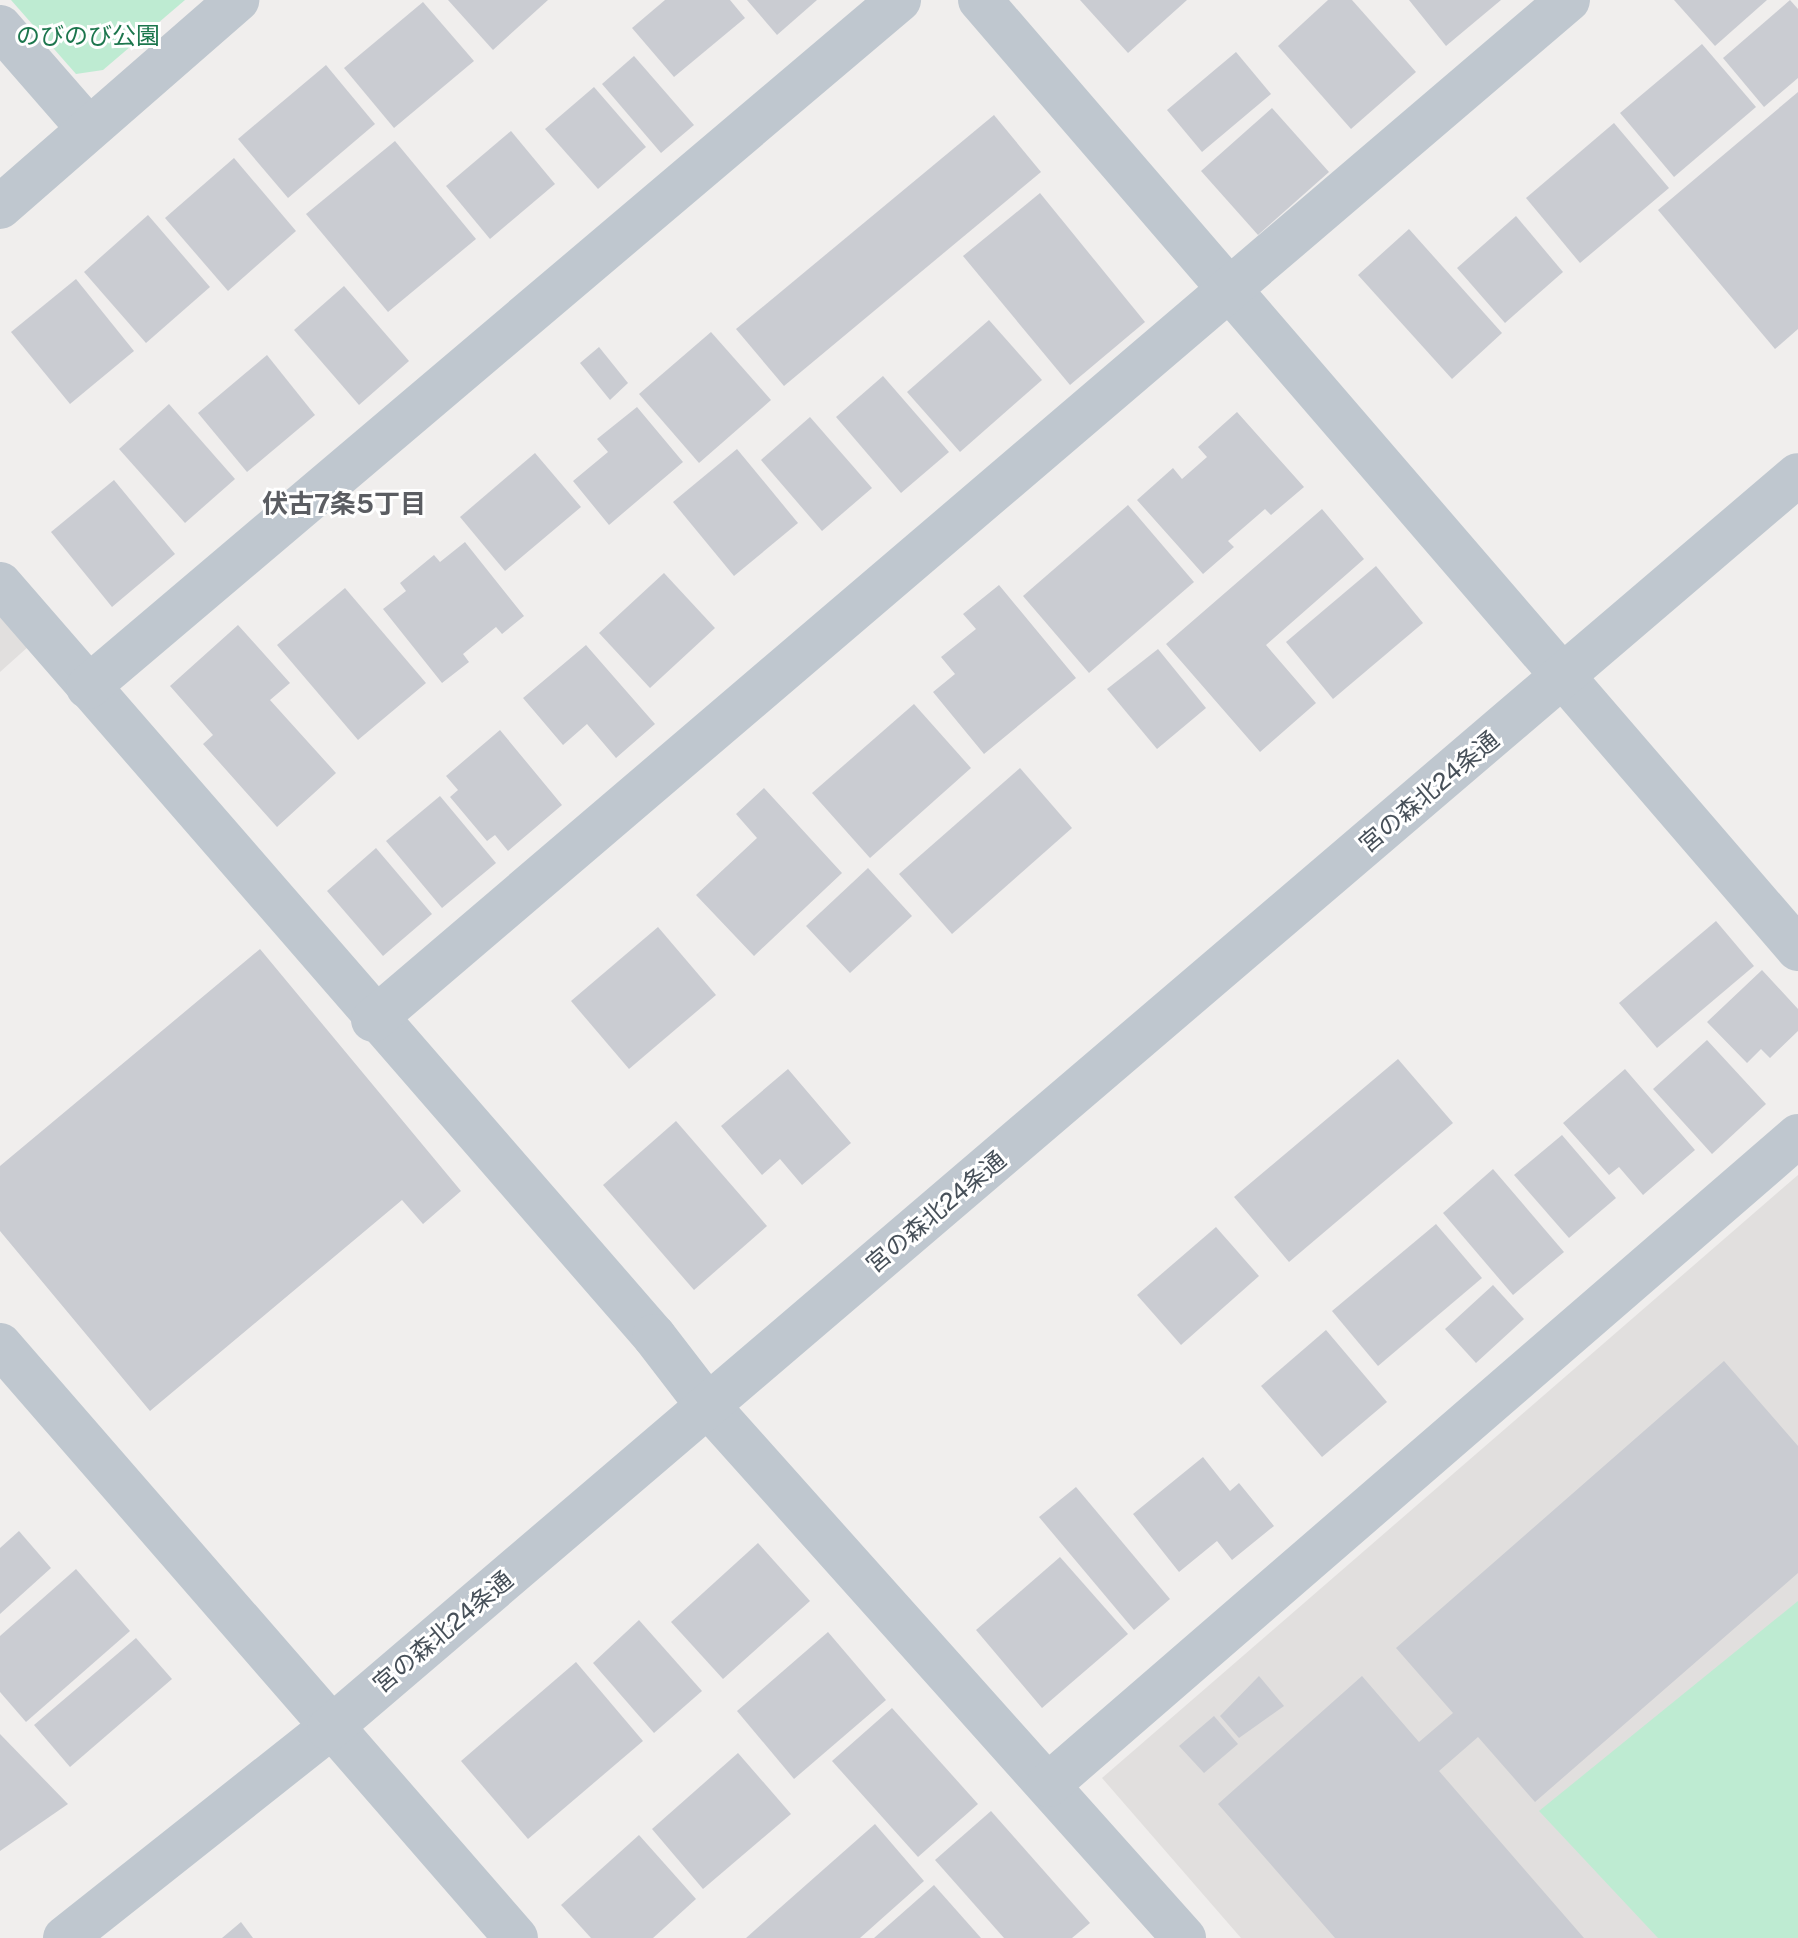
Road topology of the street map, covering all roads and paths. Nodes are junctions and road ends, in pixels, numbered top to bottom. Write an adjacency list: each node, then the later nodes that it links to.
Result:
1 (237, 0): 6 (street)
2 (899, 0): 12 (street)
3 (980, 0): 8 (street)
4 (1568, 0): 8 (street)
5 (0, 27): 6 (street)
6 (88, 128): 7 (street)
7 (0, 207)
8 (1230, 293): 11 (street); 14 (street)
9 (1798, 475): 11 (street, 宮の森北24条通)
10 (0, 584): 12 (street)
11 (1564, 677): 13 (street); 17 (street, 宮の森北24条通)
12 (88, 687): 14 (street)
13 (1798, 949)
14 (373, 1020): 17 (street)
15 (1798, 1136): 19 (street)
16 (0, 1345): 18 (street)
17 (708, 1406): 18 (street, 宮の森北24条通); 19 (street)
18 (329, 1729): 20 (street, 宮の森北24条通); 21 (street)
19 (1048, 1785): 22 (street)
20 (65, 1938)
21 (516, 1938)
22 (1184, 1938)

